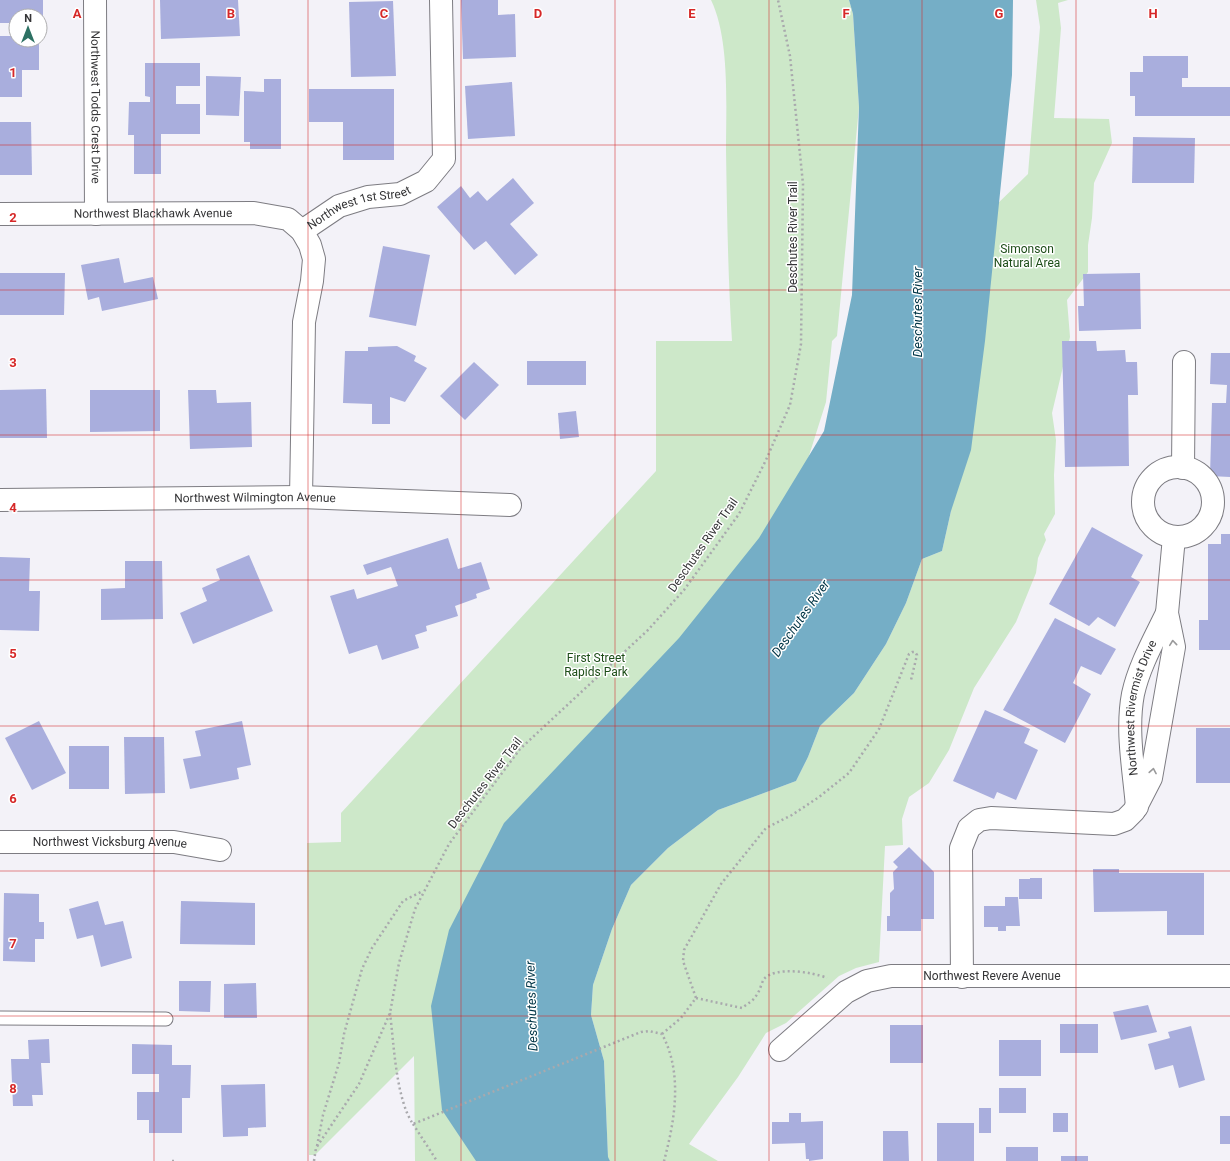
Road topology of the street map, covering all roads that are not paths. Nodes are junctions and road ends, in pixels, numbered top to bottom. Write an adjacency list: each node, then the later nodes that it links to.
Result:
1 (95, 0): 4 (street, Northwest Todds Crest Drive)
2 (441, 0): 5 (street, Northwest 1st Street)
3 (0, 214): 4 (street, Northwest Blackhawk Avenue)
4 (96, 214): 5 (street, Northwest Blackhawk Avenue)
5 (302, 231): 8 (street, Northwest 1st Street)
6 (1184, 362): 7 (street)
7 (1183, 468): 11 (street); 12 (street)
8 (301, 497): 9 (street, Northwest Wilmington Avenue); 10 (street, Northwest Wilmington Avenue)
9 (0, 500)
10 (510, 505)
11 (1222, 507): 12 (street)
12 (1174, 537): 13 (street, Northwest Rivermist Drive)
13 (1167, 612): 14 (street, Northwest Rivermist Drive, one-way to 13); 14 (street, Northwest Rivermist Drive)
14 (1137, 807): 18 (street, Northwest Rivermist Drive)
15 (0, 842): 16 (street, Northwest Vicksburg Avenue)
16 (220, 850)
17 (1230, 976): 18 (street, Northwest Revere Avenue)
18 (962, 977): 21 (street, Northwest Revere Avenue)
19 (0, 1018): 20 (lane)
20 (166, 1020)
21 (780, 1050)

